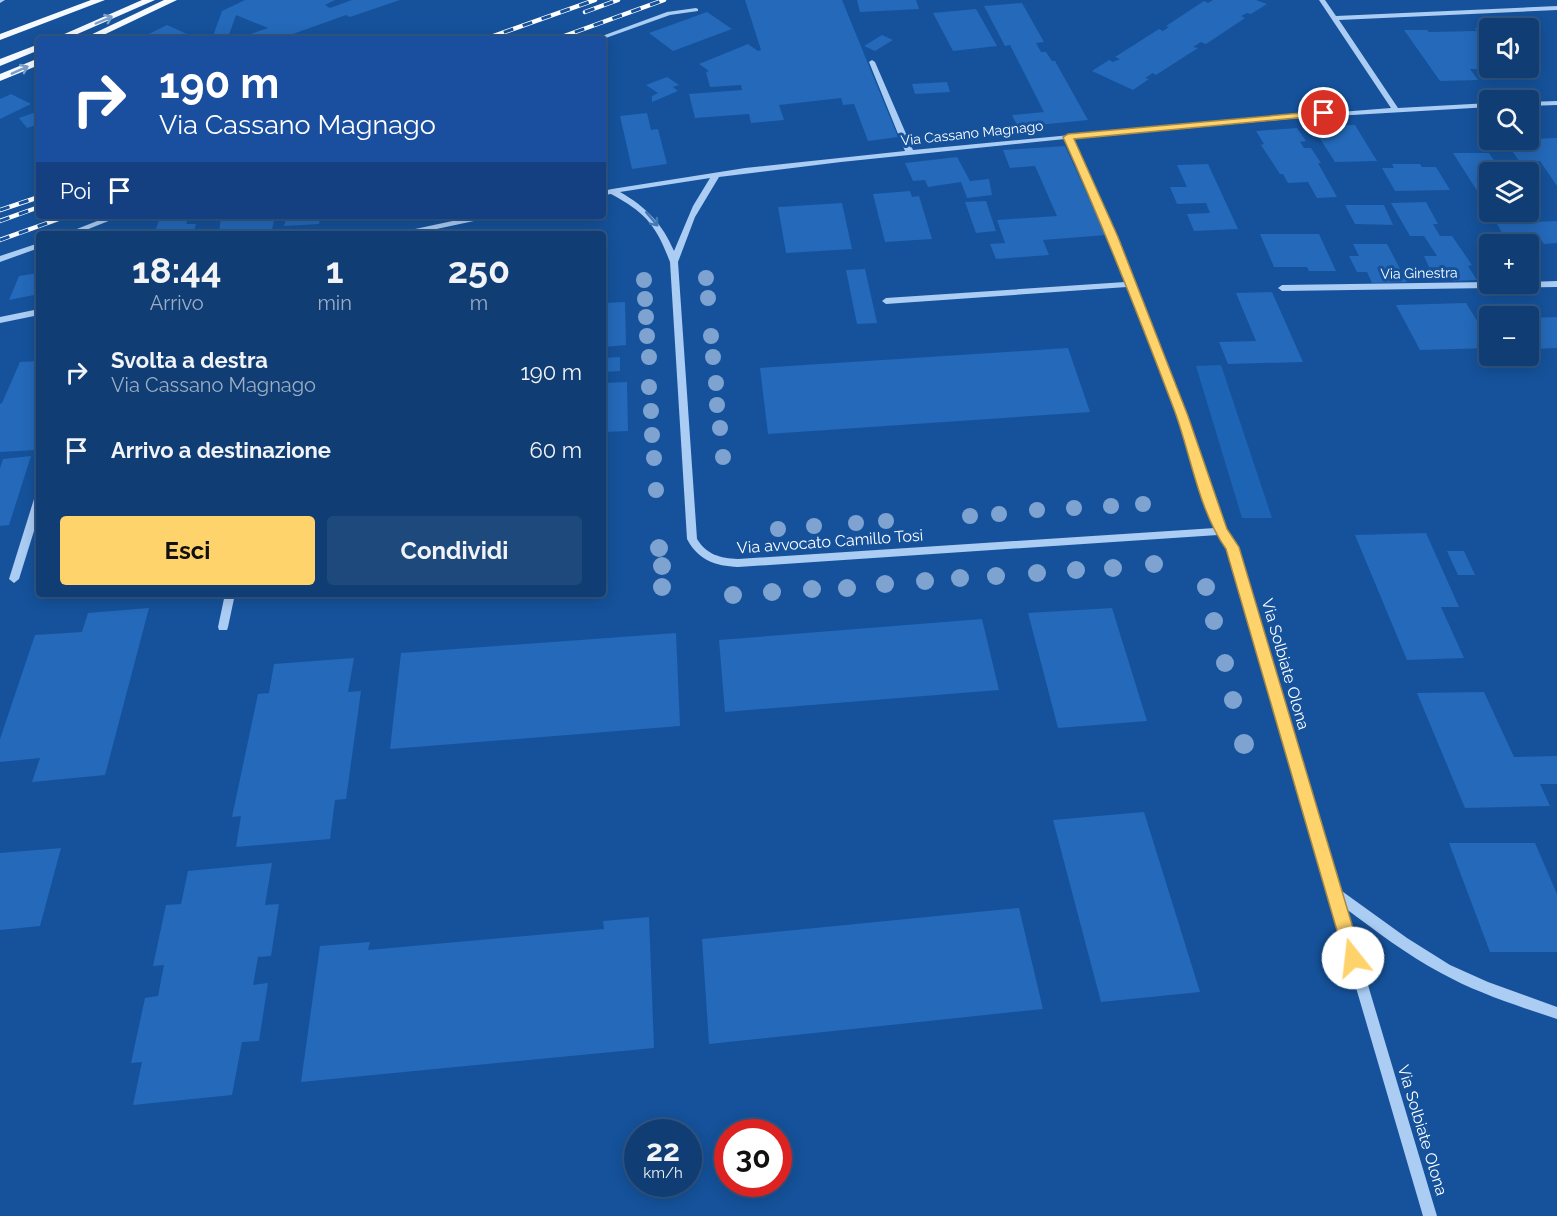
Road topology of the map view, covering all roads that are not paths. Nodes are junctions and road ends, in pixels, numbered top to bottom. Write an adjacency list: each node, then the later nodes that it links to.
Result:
1 (95, 0): 9 (main road)
2 (100, 0): 13 (main road)
3 (150, 0): 10 (main road, one-way to 3)
4 (172, 0): 11 (main road)
5 (1322, 0): 8 (street)
6 (1557, 8): 8 (street)
7 (696, 10): 12 (street)
8 (1335, 18): 22 (street)
9 (0, 30)
10 (65, 36)
11 (94, 36)
12 (605, 36)
13 (0, 37)
14 (36, 48): 17 (main road)
15 (36, 62): 18 (main road, one-way to 15)
16 (872, 62): 24 (street)
17 (0, 63)
18 (0, 78)
19 (1557, 103): 20 (street)
20 (1539, 104)
21 (1479, 105): 22 (street, Via Cassano Magnago)
22 (1395, 109): 23 (street, Via Cassano Magnago)
23 (1068, 137): 24 (street, Via Cassano Magnago); 35 (street, Via Solbiate Olona)
24 (910, 153): 25 (street, Via Cassano Magnago)
25 (716, 175): 26 (street, Via Cassano Magnago); 34 (street, Via avvocato Camillo Tosi)
26 (612, 191): 27 (street, Via Cassano Magnago); 34 (street, Via avvocato Camillo Tosi, one-way to 34)
27 (606, 192)
28 (109, 219): 30 (street)
29 (474, 219): 31 (street)
30 (76, 231)
31 (416, 231)
32 (36, 246): 33 (street)
33 (0, 259)
34 (674, 262): 42 (street, Via avvocato Camillo Tosi)
35 (1130, 284): 38 (street); 42 (street, Via Solbiate Olona)
36 (1557, 284): 37 (street, Via Ginestra)
37 (1282, 288)
38 (886, 301)
39 (36, 313): 40 (street)
40 (0, 320)
41 (36, 509): 43 (street)
42 (1221, 531): 46 (street, Via Solbiate Olona)
43 (14, 579)
44 (229, 597): 45 (street)
45 (223, 627)
46 (1334, 892): 47 (street); 48 (street, Via Solbiate Olona)
47 (1557, 1013)
48 (1430, 1216)

